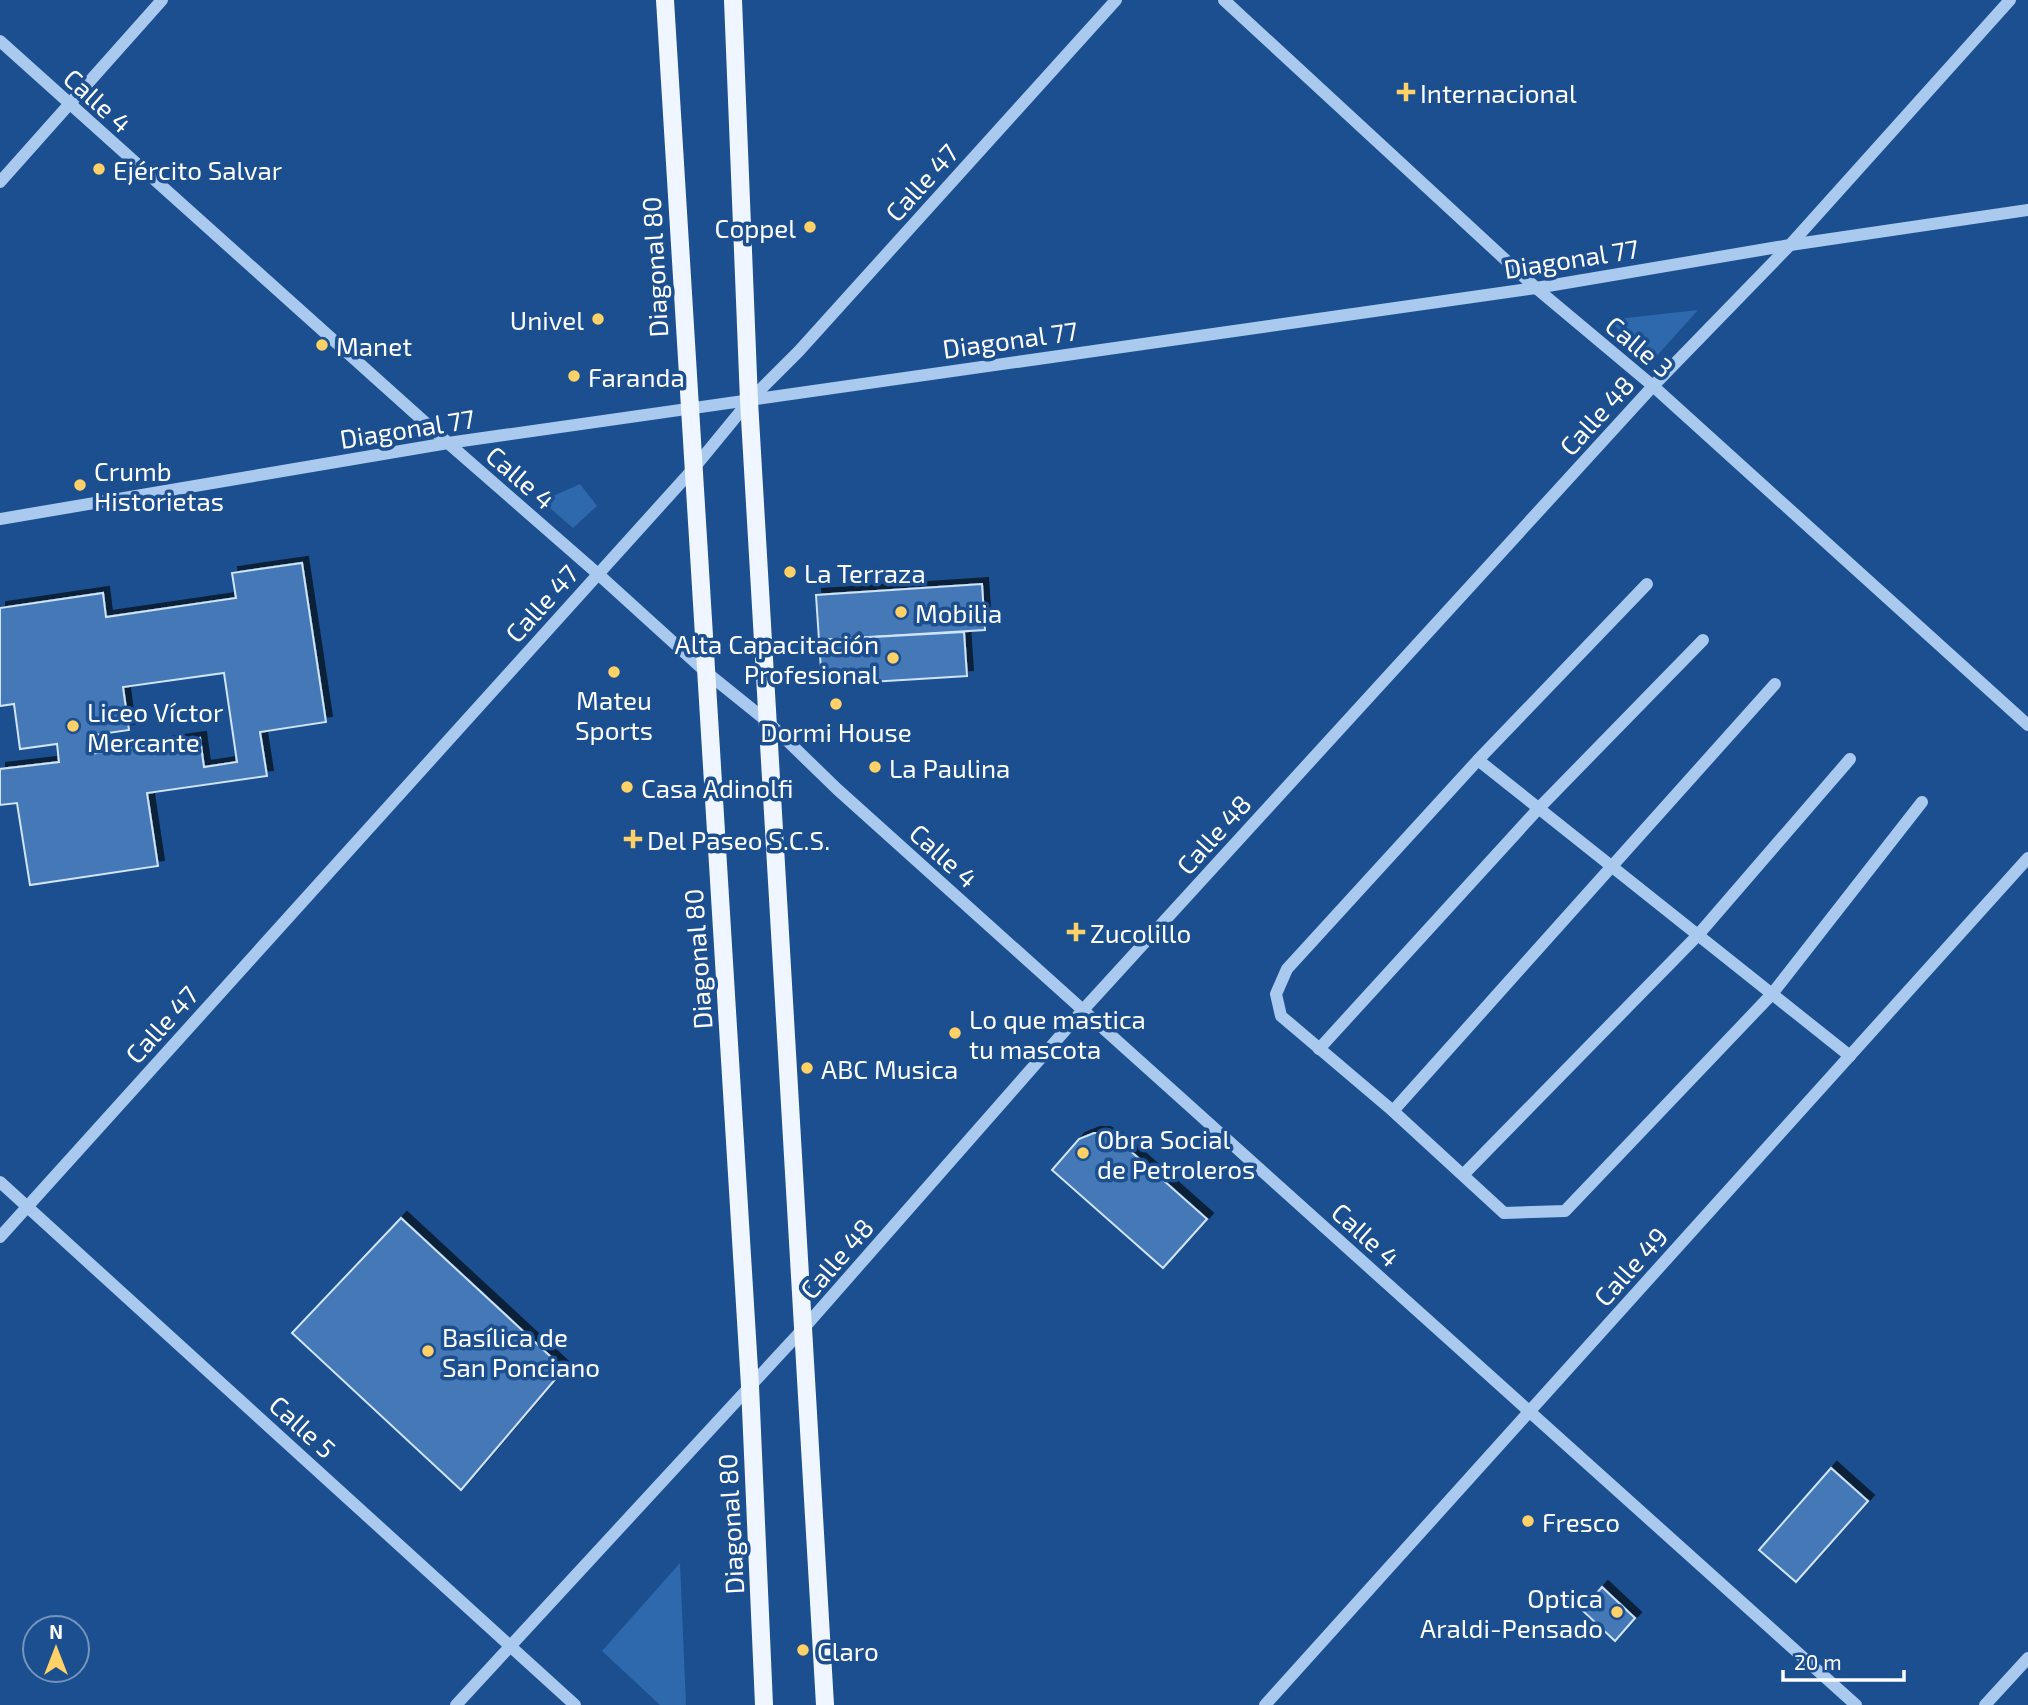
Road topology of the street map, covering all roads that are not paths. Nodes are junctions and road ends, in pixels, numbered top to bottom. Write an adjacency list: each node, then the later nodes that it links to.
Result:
1 (162, 0): 8 (street)
2 (665, 0): 15 (main road, Diagonal 80)
3 (733, 0): 14 (main road)
4 (1116, 0): 14 (street, Calle 47)
5 (1224, 0): 12 (street, Calle 3)
6 (2010, 0): 11 (street, Calle 48)
7 (0, 41): 8 (street, Calle 4)
8 (69, 105): 9 (street); 16 (street, Calle 4)
9 (0, 182)
10 (2028, 211): 11 (street, Diagonal 77)
11 (1790, 244): 12 (street, Diagonal 77); 13 (street, Calle 48)
12 (1536, 288): 13 (street, Calle 3); 14 (street, Diagonal 77)
13 (1653, 386): 25 (street, Calle 3); 34 (street, Calle 48)
14 (749, 401): 15 (street, Diagonal 77); 17 (street, Calle 47); 24 (main road)
15 (690, 408): 16 (street, Diagonal 77); 17 (main road, Diagonal 80)
16 (448, 443): 18 (street, Diagonal 77); 19 (street, Calle 4)
17 (694, 468): 19 (street, Calle 47); 22 (main road, Diagonal 80)
18 (0, 519)
19 (598, 574): 22 (street, Calle 4); 40 (street, Calle 47)
20 (1647, 584): 27 (street)
21 (1703, 640): 29 (street)
22 (706, 673): 24 (street, Calle 4); 43 (main road, Diagonal 80)
23 (1775, 684): 31 (street)
24 (768, 722): 34 (street, Calle 4); 42 (main road)
25 (2028, 725)
26 (1850, 759): 32 (street)
27 (1478, 760): 29 (street); 35 (street)
28 (1922, 802): 33 (street)
29 (1539, 808): 31 (street); 35 (street)
30 (2028, 858): 36 (street, Calle 49)
31 (1612, 867): 32 (street); 37 (street)
32 (1698, 935): 33 (street); 38 (street)
33 (1772, 994): 36 (street); 38 (street)
34 (1083, 1010): 42 (street, Calle 48); 44 (street, Calle 4)
35 (1319, 1049): 37 (street)
36 (1850, 1056): 44 (street, Calle 49)
37 (1393, 1111): 38 (street)
38 (1463, 1175)
39 (0, 1182): 40 (street, Calle 5)
40 (27, 1207): 41 (street, Calle 47); 45 (street, Calle 5)
41 (0, 1237)
42 (803, 1329): 43 (street, Calle 48); 50 (main road)
43 (750, 1386): 45 (street, Calle 48); 49 (main road, Diagonal 80)
44 (1530, 1411): 51 (street, Calle 49); 52 (street, Calle 4)
45 (510, 1645): 47 (street, Calle 48); 48 (street, Calle 5)
46 (2028, 1658): 53 (street)
47 (456, 1705)
48 (575, 1705)
49 (764, 1705)
50 (825, 1705)
51 (1265, 1705)
52 (1856, 1705)
53 (1985, 1705)

